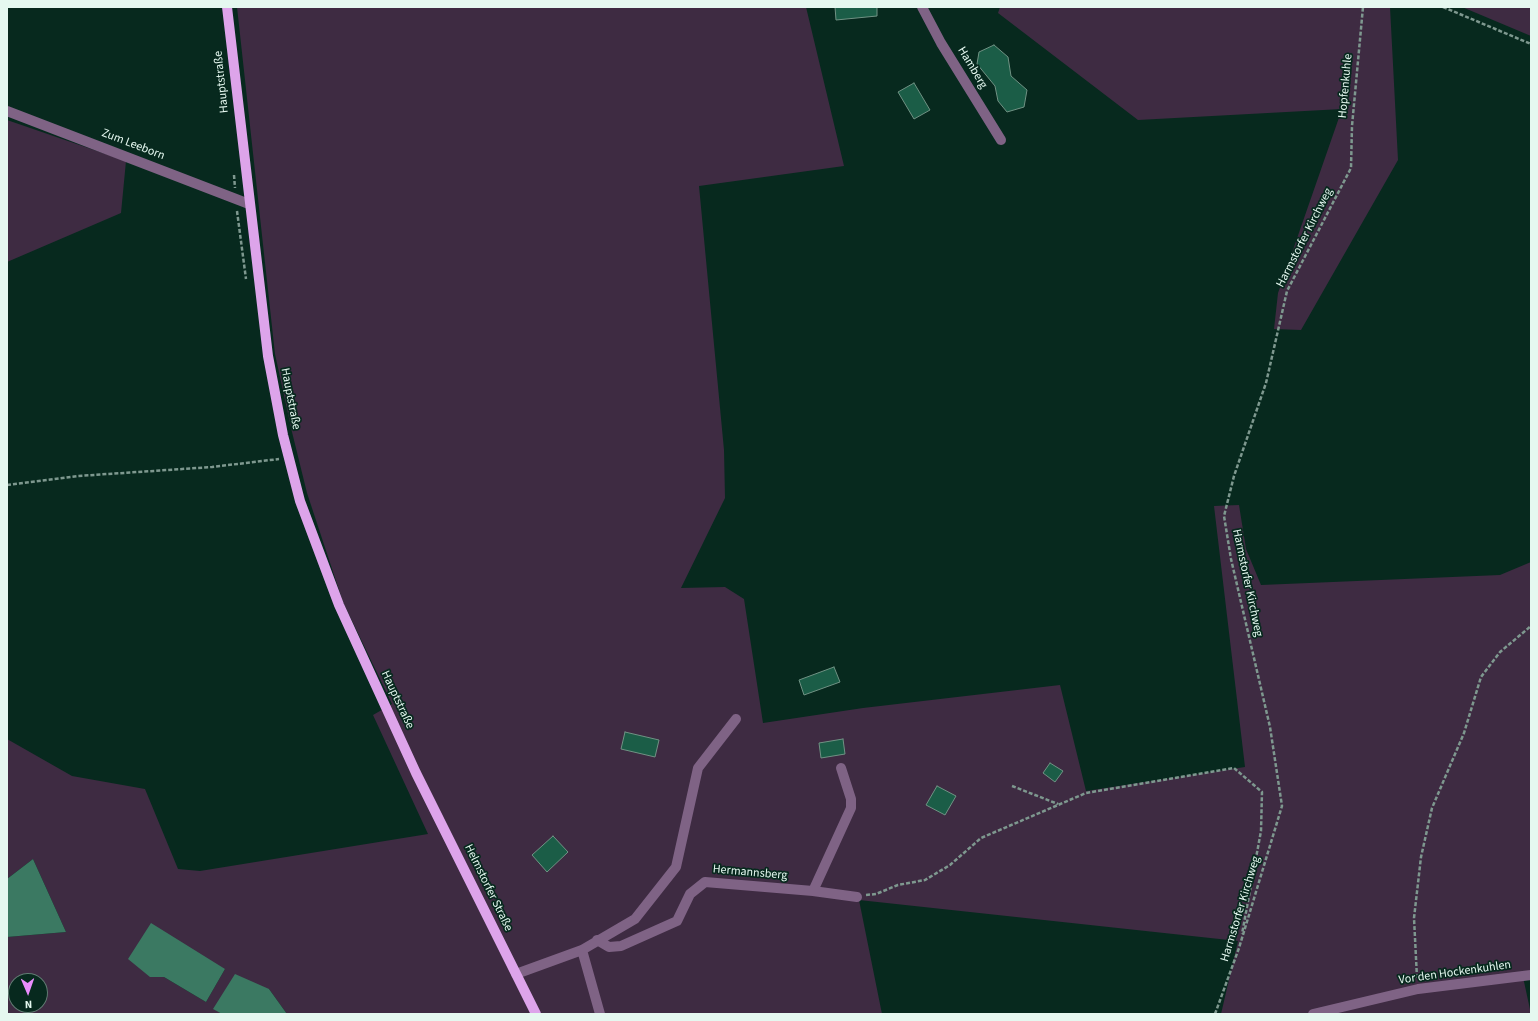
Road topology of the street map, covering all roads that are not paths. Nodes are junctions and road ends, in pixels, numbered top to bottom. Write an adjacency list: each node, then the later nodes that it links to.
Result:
1 (227, 7): 5 (main road, Hauptstraße)
2 (922, 7): 4 (street, Hamberg)
3 (7, 111): 5 (street, Zum Leeborn)
4 (1001, 140)
5 (249, 204): 8 (main road, Hauptstraße)
6 (736, 719): 11 (street)
7 (841, 768): 9 (street)
8 (416, 773): 13 (main road, Helmstorfer Straße)
9 (813, 891): 10 (street, Hermannsberg); 11 (street, Hermannsberg)
10 (857, 896)
11 (597, 940): 12 (street)
12 (582, 950): 13 (street); 16 (street)
13 (516, 974): 15 (main road, Helmstorfer Straße)
14 (1531, 975): 17 (street, Vor den Hockenkuhlen)
15 (536, 1014)
16 (600, 1014)
17 (1313, 1014)

